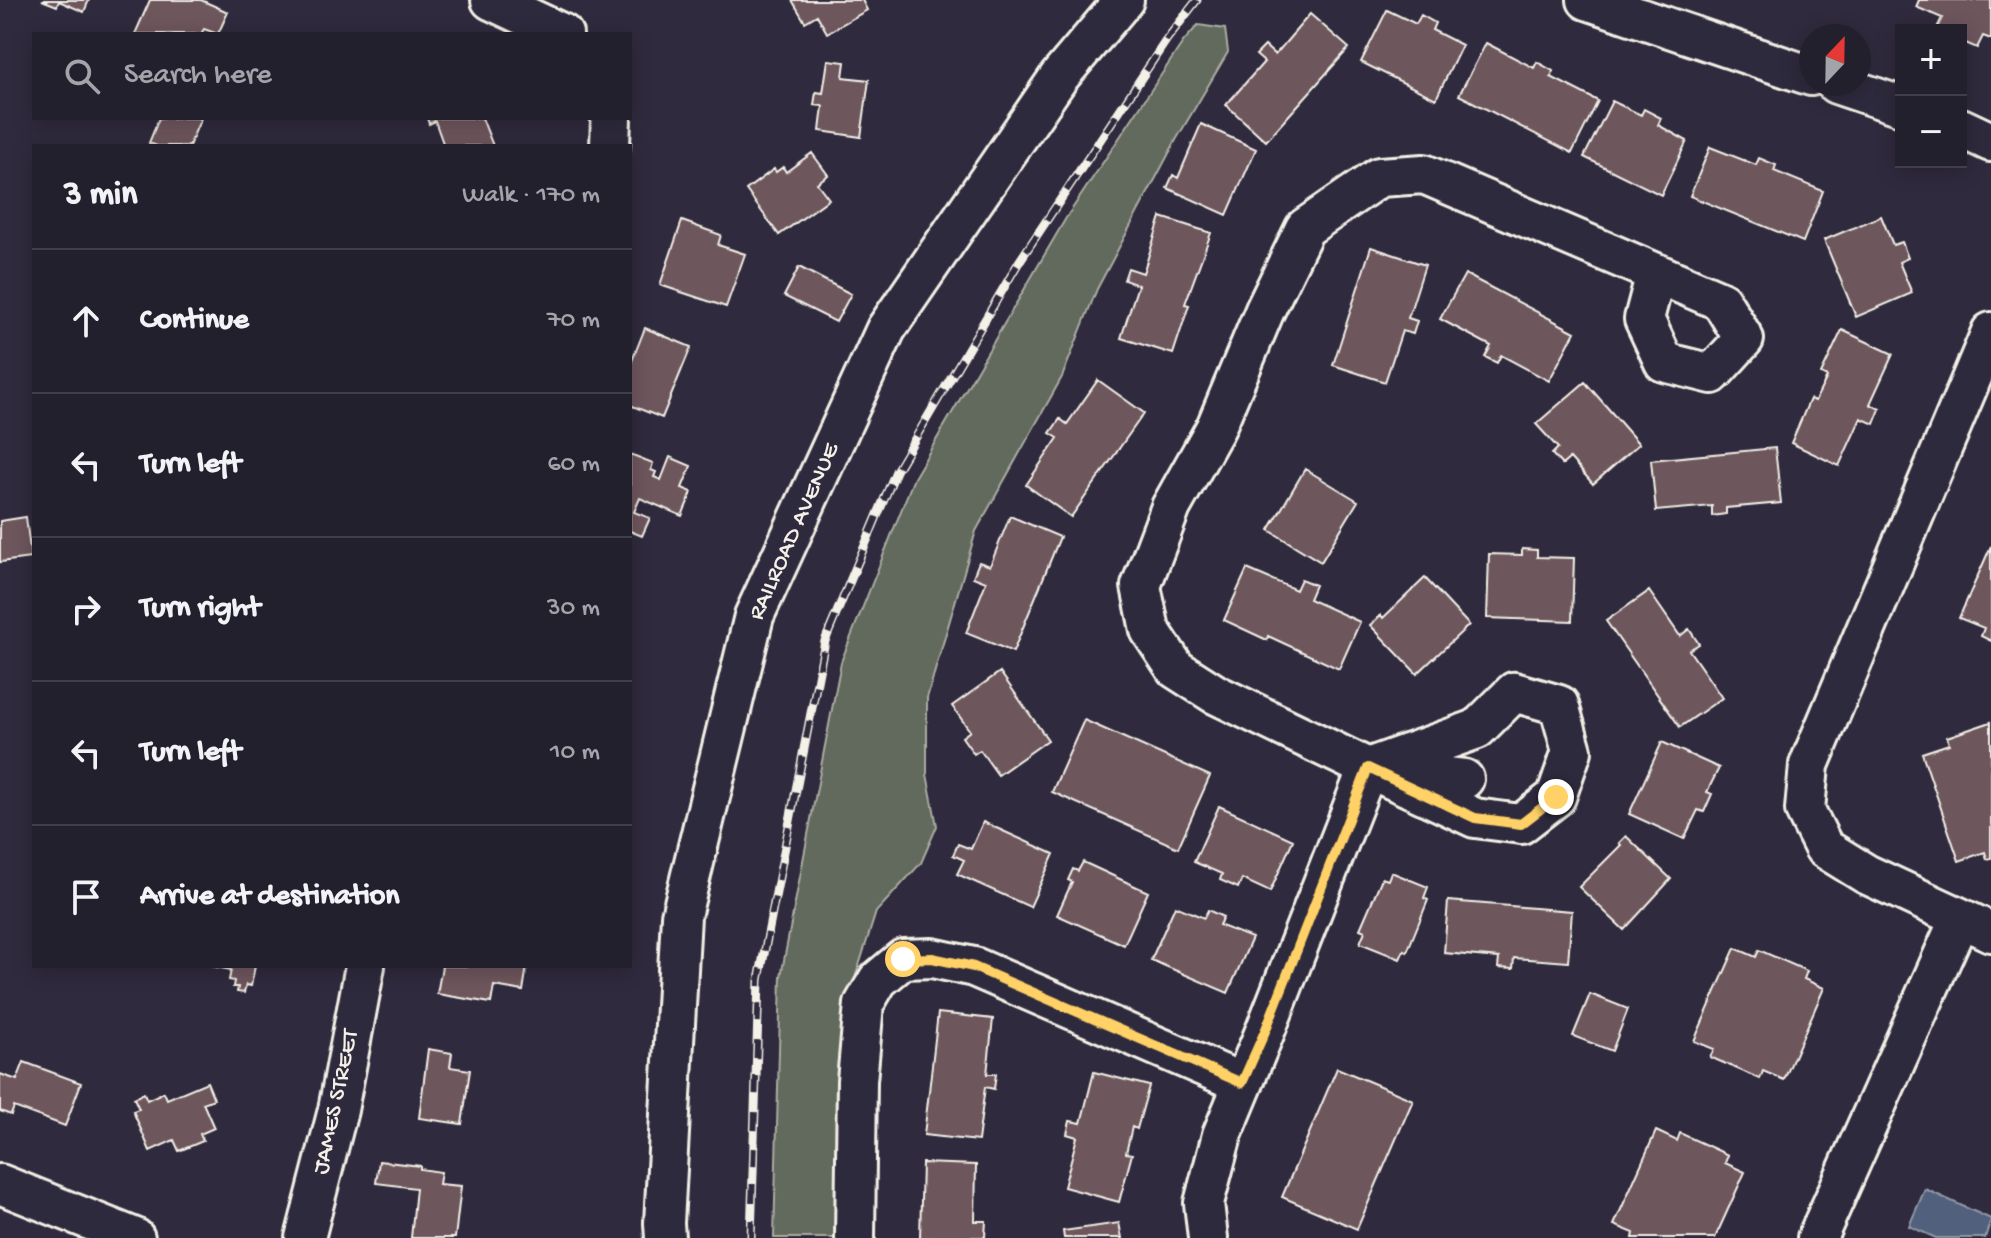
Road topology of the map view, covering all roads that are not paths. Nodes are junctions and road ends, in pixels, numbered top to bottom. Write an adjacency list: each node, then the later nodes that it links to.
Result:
1 (491, 0): 4 (street)
2 (1124, 0): 22 (street, RAILROAD AVENUE)
3 (1587, 0): 5 (street)
4 (561, 32)
5 (1799, 72)
6 (1871, 96): 7 (street)
7 (1895, 104)
8 (611, 120): 11 (street)
9 (1967, 131): 10 (street)
10 (1991, 142)
11 (610, 144)
12 (1656, 273): 14 (street)
13 (1991, 332): 16 (street)
14 (1368, 768): 14 (street); 15 (street); 18 (street)
15 (1464, 779)
16 (1975, 925): 25 (street)
17 (365, 968): 21 (street, JAMES STREET)
18 (1242, 1083): 23 (street); 24 (street)
19 (0, 1184): 20 (street)
20 (135, 1238)
21 (305, 1238)
22 (665, 1238)
23 (855, 1238)
24 (1208, 1238)
25 (1817, 1238)

